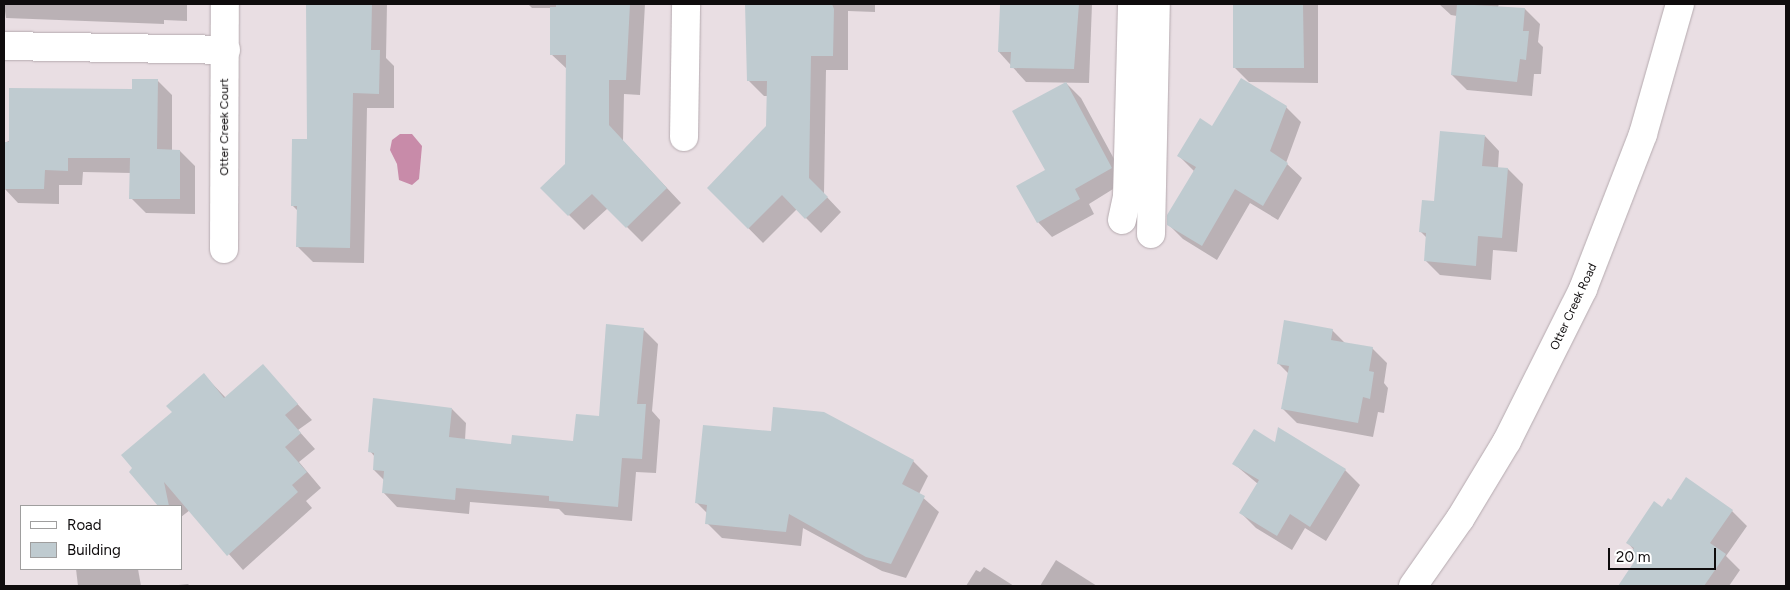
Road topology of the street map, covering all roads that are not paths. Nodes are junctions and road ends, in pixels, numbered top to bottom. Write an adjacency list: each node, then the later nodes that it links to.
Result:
1 (226, 4): 7 (street, Otter Creek Court)
2 (686, 4): 9 (street)
3 (1132, 4): 8 (street)
4 (1156, 4): 8 (street)
5 (1680, 4): 13 (street, Otter Creek Road)
6 (4, 46): 7 (street)
7 (226, 50): 12 (street, Otter Creek Court)
8 (1143, 75): 10 (street); 11 (street)
9 (684, 137)
10 (1122, 220)
11 (1151, 234)
12 (224, 249)
13 (1413, 586)

